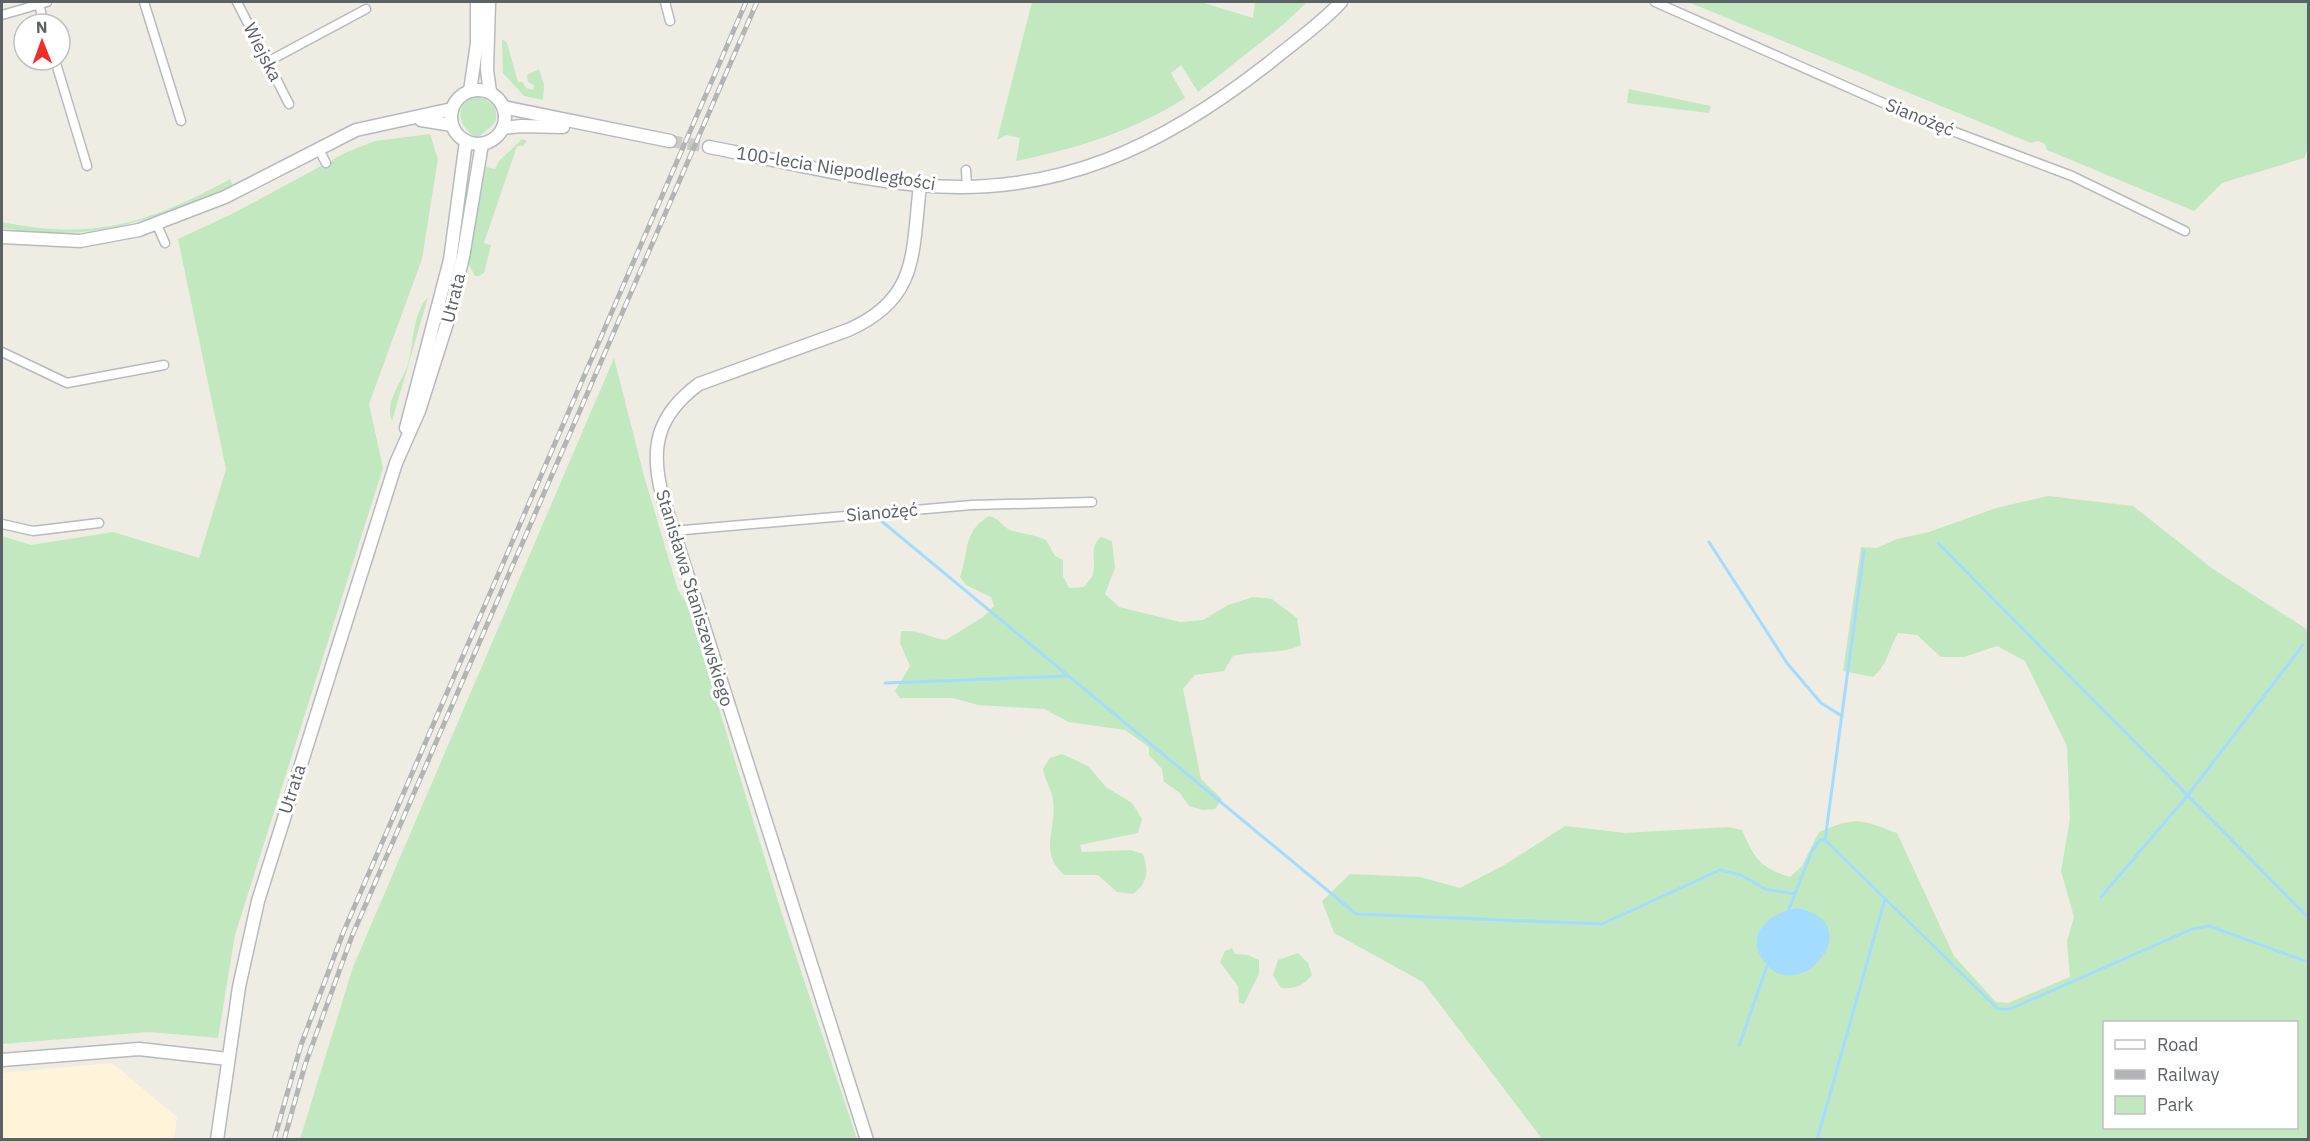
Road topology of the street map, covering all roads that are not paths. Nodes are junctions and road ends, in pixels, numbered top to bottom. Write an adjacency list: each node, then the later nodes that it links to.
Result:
1 (144, 2): 20 (street)
2 (237, 2): 12 (street, Wiejska)
3 (477, 2): 14 (main road)
4 (489, 2): 15 (main road)
5 (665, 2): 11 (street)
6 (1341, 2): 33 (main road, 100-lecia Niepodległości)
7 (1655, 2): 35 (street, Sianożęć)
8 (43, 3): 10 (street)
9 (366, 9): 12 (street)
10 (2, 15)
11 (670, 21)
12 (269, 61): 16 (street, Wiejska)
13 (59, 72): 30 (street)
14 (470, 91): 15 (main road); 18 (main road)
15 (490, 93): 17 (main road)
16 (289, 104)
17 (503, 107): 22 (main road); 23 (main road)
18 (452, 109): 19 (main road); 21 (main road)
19 (409, 119): 21 (main road); 28 (main road)
20 (181, 121)
21 (452, 125): 24 (main road)
22 (503, 128): 23 (main road); 26 (main road)
23 (612, 130): 25 (main road)
24 (466, 141): 26 (main road); 40 (main road, Utrata)
25 (670, 141)
26 (482, 144): 40 (main road, Utrata)
27 (709, 147): 32 (main road, 100-lecia Niepodległości)
28 (318, 148): 29 (street); 34 (main road)
29 (326, 163)
30 (87, 166)
31 (966, 170): 33 (street)
32 (920, 185): 33 (main road, 100-lecia Niepodległości); 44 (main road, Stanisława Staniszewskiego)
33 (967, 186)
34 (157, 225): 36 (main road); 37 (street)
35 (2185, 231)
36 (2, 237)
37 (165, 243)
38 (2, 352): 39 (street)
39 (164, 365)
40 (402, 447): 45 (main road, Utrata)
41 (1092, 502): 44 (street, Sianożęć)
42 (99, 523): 43 (street)
43 (2, 524)
44 (673, 531): 48 (main road, Stanisława Staniszewskiego)
45 (228, 1059): 46 (main road); 47 (main road, Utrata)
46 (2, 1060)
47 (217, 1140)
48 (867, 1140)

